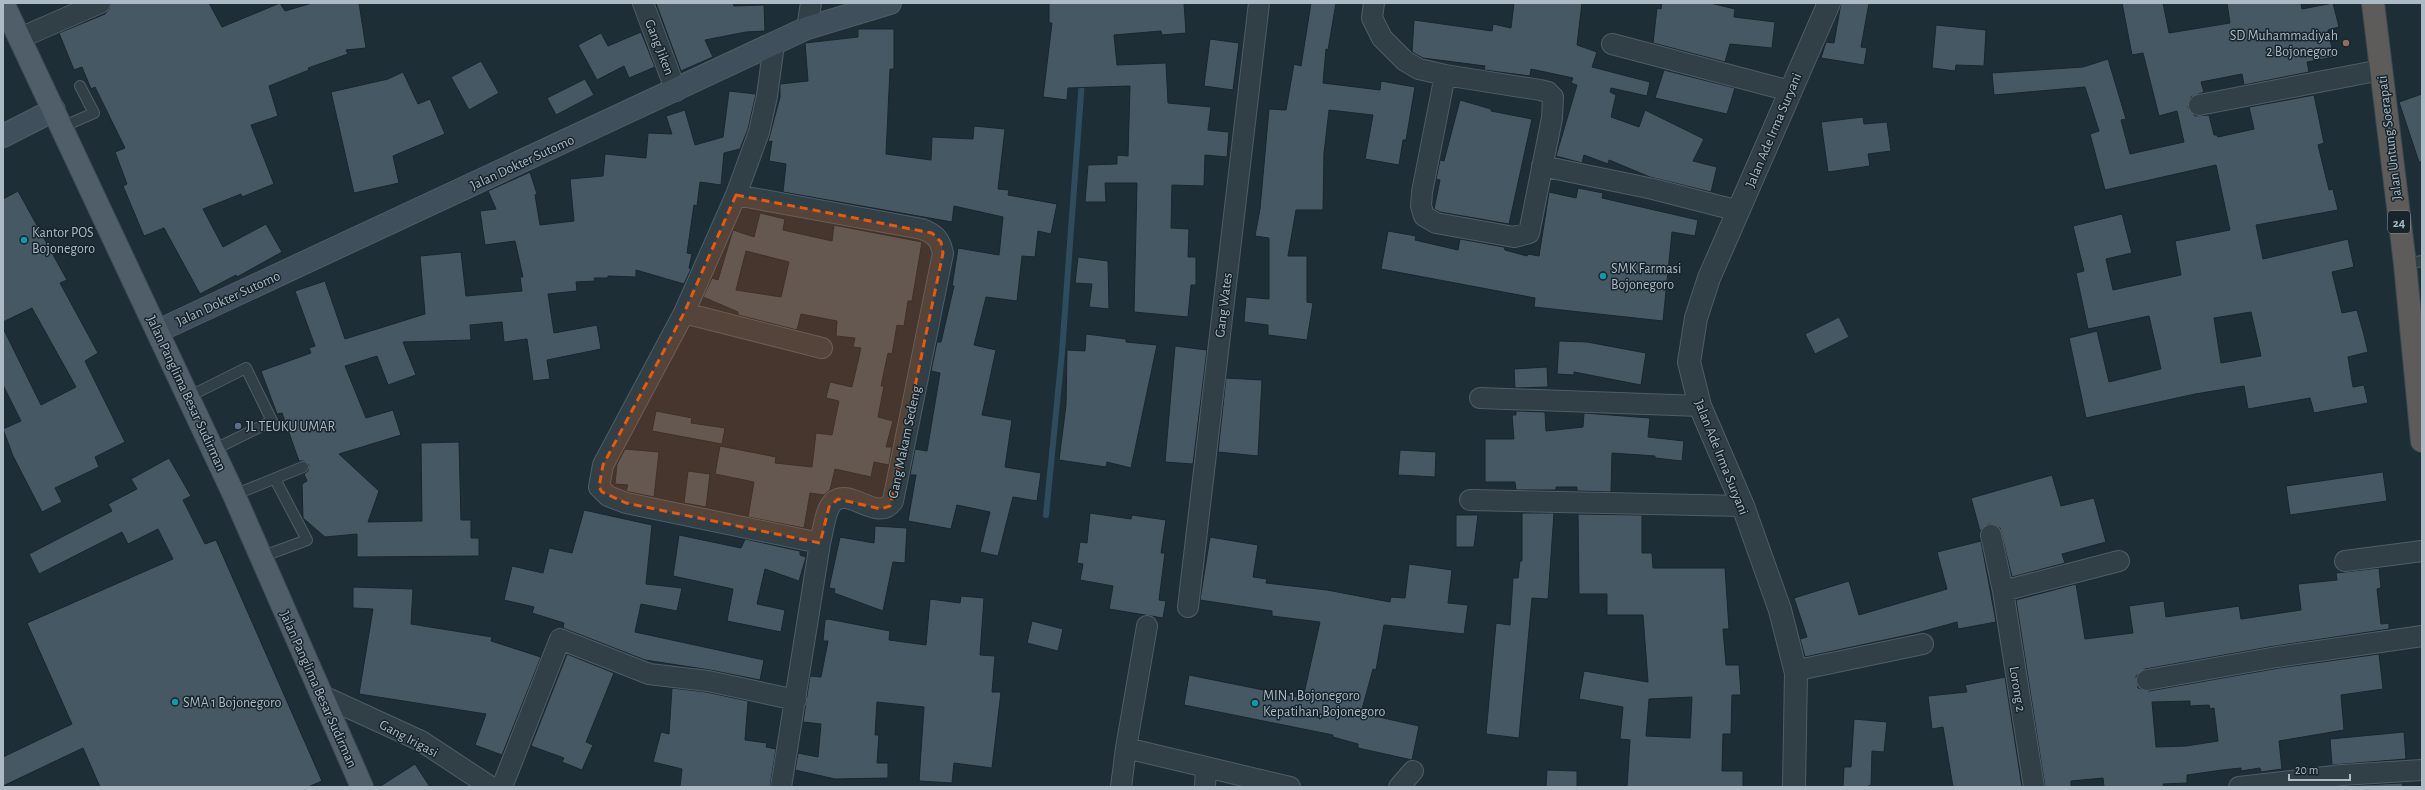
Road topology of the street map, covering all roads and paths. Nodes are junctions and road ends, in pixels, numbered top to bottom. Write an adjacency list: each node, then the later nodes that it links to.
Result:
1 (3, 3): 11 (main road, Jalan Panglima Besar Sudirman)
2 (100, 3): 11 (street)
3 (643, 3): 17 (street, Gang Jiken)
4 (811, 3): 10 (street)
5 (890, 3): 10 (main road, Jalan Dokter Sutomo)
6 (1259, 3): 46 (street, Gang Wates)
7 (1374, 3): 15 (street)
8 (1829, 3): 18 (street, Jalan Ade Irma Suryani)
9 (2373, 3): 14 (highway, Jalan Untung Soerapati / 24)
10 (808, 28): 12 (main road, Jalan Dokter Sutomo)
11 (20, 38): 20 (main road, Jalan Panglima Besar Sudirman)
12 (774, 44): 17 (main road, Jalan Dokter Sutomo); 23 (street)
13 (1612, 44): 18 (street)
14 (2381, 70): 19 (street); 25 (highway, Jalan Untung Soerapati / 24)
15 (1445, 75): 22 (street); 22 (street)
16 (80, 86): 20 (lane)
17 (676, 91): 27 (main road, Jalan Dokter Sutomo)
18 (1790, 91): 24 (street, Jalan Ade Irma Suryani)
19 (2199, 105)
20 (58, 119): 21 (main road); 27 (main road, Jalan Panglima Besar Sudirman)
21 (3, 136)
22 (1542, 166): 24 (street)
23 (736, 195): 26 (street); 40 (street, Gang Makam Sedeng)
24 (1739, 211): 31 (street, Jalan Ade Irma Suryani)
25 (2413, 263): 32 (highway, Jalan Untung Soerapati / 24)
26 (684, 313): 28 (street); 40 (street)
27 (158, 331): 29 (main road, Jalan Panglima Besar Sudirman)
28 (822, 348)
29 (188, 397): 33 (main road, Jalan Panglima Besar Sudirman); 33 (lane)
30 (1480, 398): 31 (street)
31 (1700, 406): 38 (street, Jalan Ade Irma Suryani)
32 (2422, 441)
33 (213, 450): 36 (main road, Jalan Panglima Besar Sudirman)
34 (303, 467): 35 (lane)
35 (275, 479): 36 (lane); 42 (lane)
36 (234, 495): 42 (main road, Jalan Panglima Besar Sudirman)
37 (1470, 500): 38 (street)
38 (1743, 506): 50 (street, Jalan Ade Irma Suryani)
39 (1991, 534): 45 (street, Lorong 2)
40 (820, 543): 53 (street, Gang Makam Sedeng)
41 (2422, 551): 44 (street)
42 (261, 557): 52 (main road, Jalan Panglima Besar Sudirman)
43 (2119, 561): 45 (street)
44 (2345, 561)
45 (2003, 591): 67 (street, Lorong 2)
46 (1188, 607)
47 (1147, 626): 54 (street)
48 (2422, 636): 51 (street)
49 (1923, 644): 50 (street)
50 (1796, 673): 66 (street, Jalan Ade Irma Suryani)
51 (2147, 680)
52 (323, 696): 58 (main road, Jalan Panglima Besar Sudirman); 59 (street, Gang Irigasi)
53 (796, 700): 60 (street); 61 (street, Gang Makam Sedeng)
54 (1126, 748): 55 (street); 62 (street)
55 (1206, 767): 63 (street); 64 (street)
56 (2422, 770): 68 (street)
57 (1413, 771): 65 (street)
58 (362, 787)
59 (491, 787)
60 (502, 787)
61 (781, 787)
62 (1121, 787)
63 (1204, 787)
64 (1290, 787)
65 (1399, 787)
66 (1794, 787)
67 (2034, 787)
68 (2239, 787)

